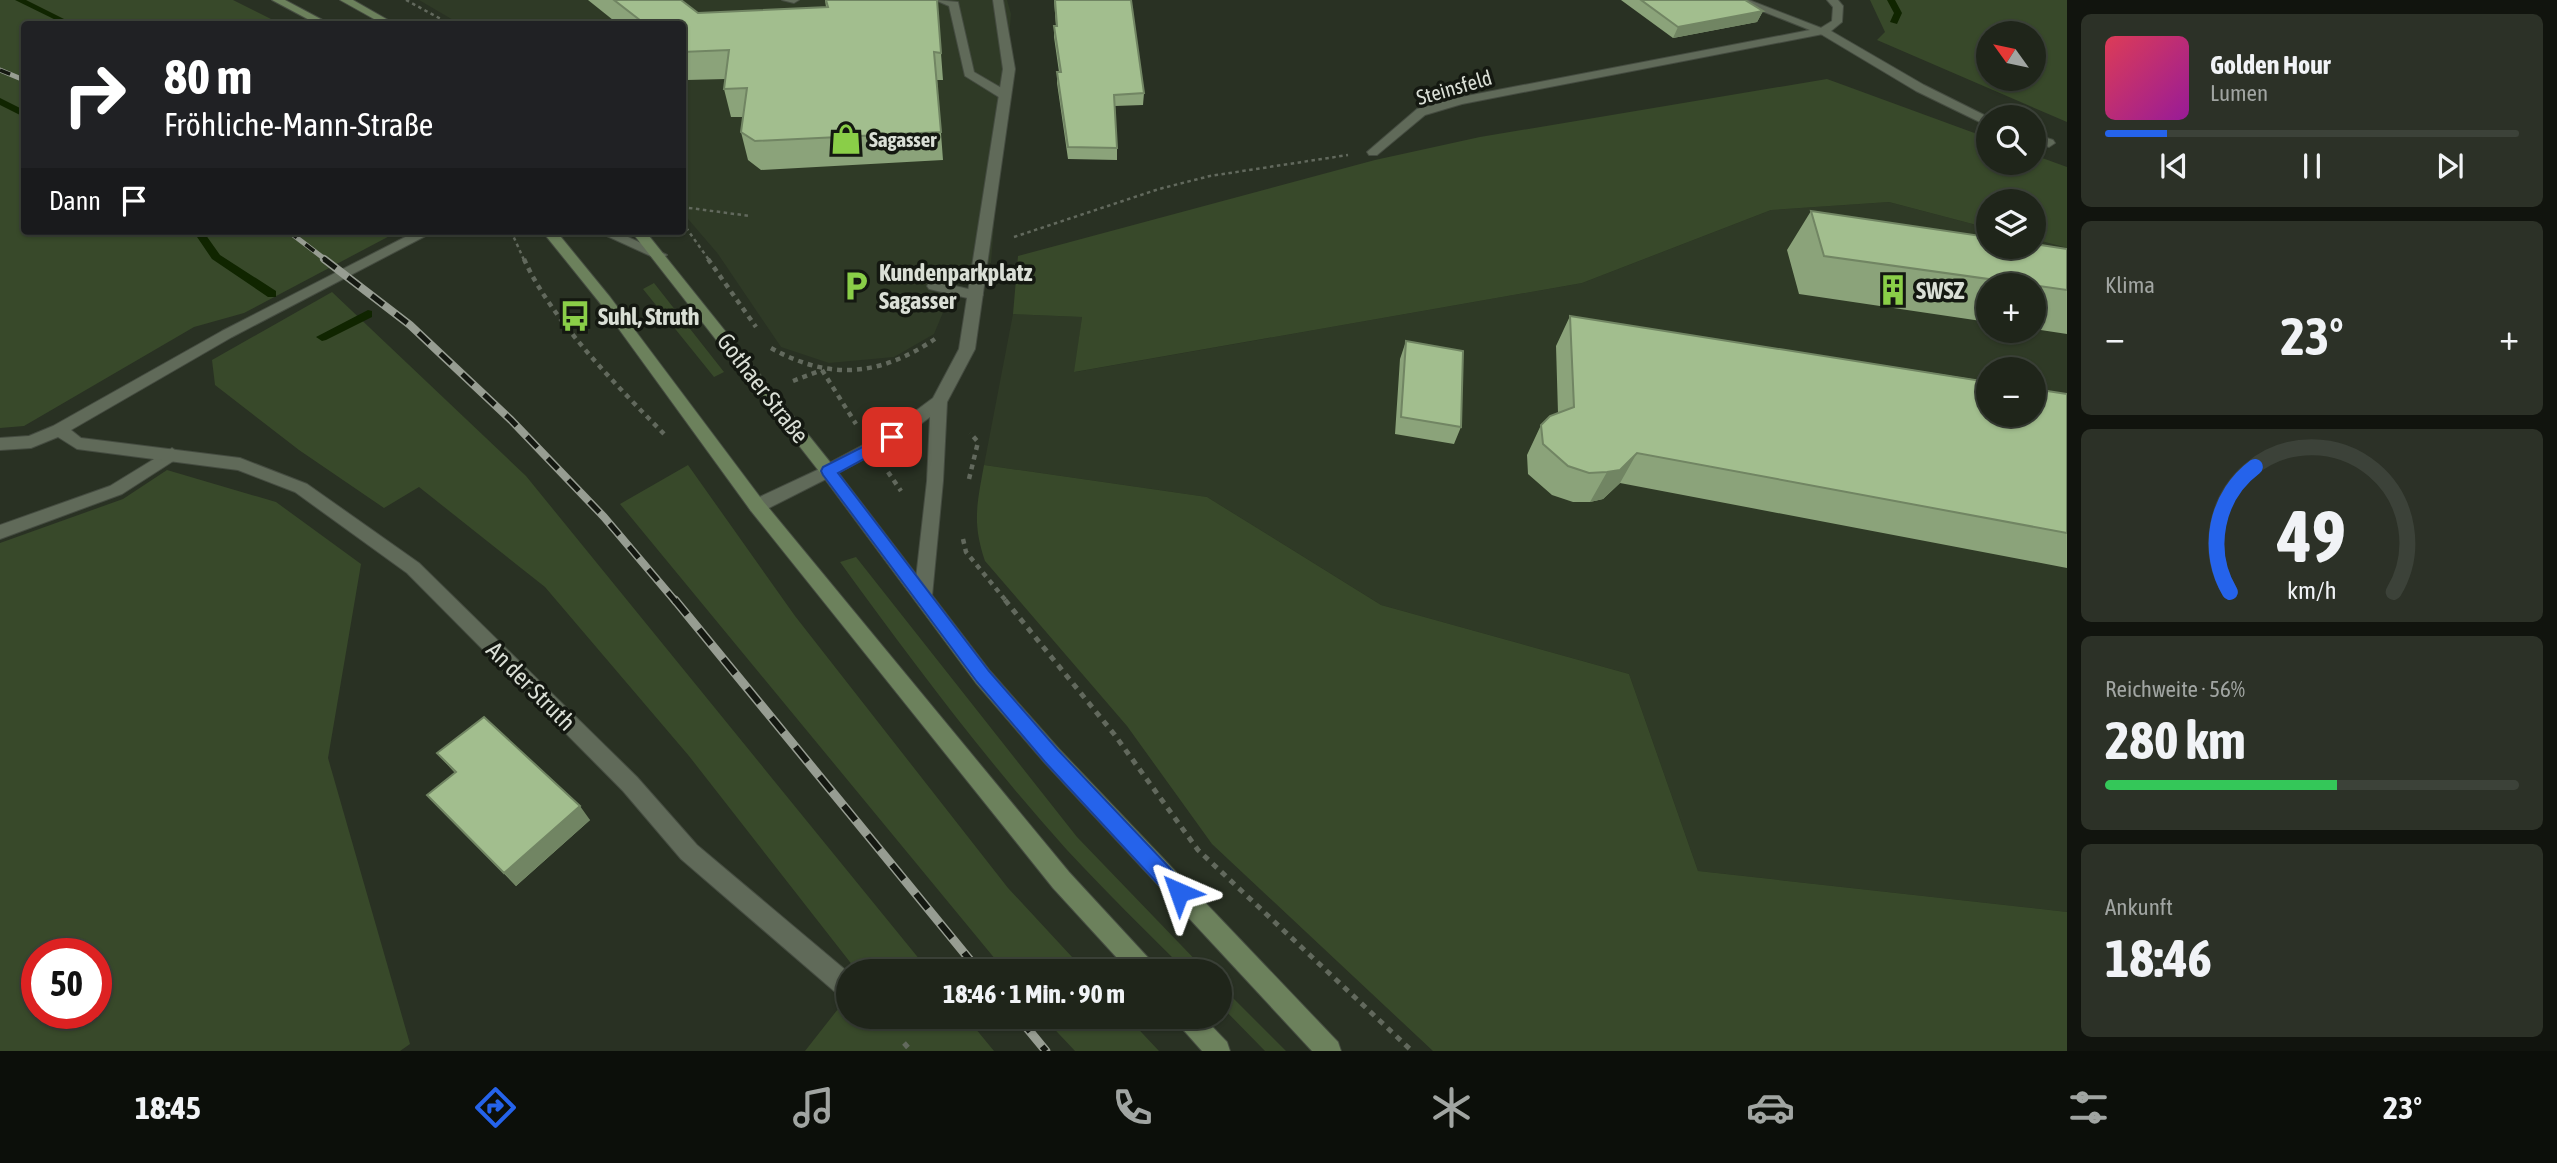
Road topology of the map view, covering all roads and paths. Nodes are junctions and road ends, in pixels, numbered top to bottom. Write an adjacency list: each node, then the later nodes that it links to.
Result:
1 (277, 0): 10 (main road)
2 (345, 0): 11 (main road)
3 (406, 0): 12 (path)
4 (787, 0): 5 (street)
5 (794, 0)
6 (940, 0): 14 (street)
7 (998, 0): 14 (street)
8 (1739, 0): 13 (street)
9 (1832, 0): 13 (street)
10 (319, 21)
11 (384, 21)
12 (444, 21)
13 (1823, 31): 15 (street); 18 (street, Steinsfeld)
14 (1006, 96): 27 (street)
15 (1976, 116)
16 (2046, 142): 17 (street)
17 (2049, 143)
18 (1373, 152): 27 (path)
19 (686, 208): 20 (path)
20 (750, 216)
21 (686, 228): 32 (path)
22 (420, 235): 35 (street)
23 (513, 235): 36 (path)
24 (552, 235): 40 (main road)
25 (612, 235): 28 (street)
26 (642, 235): 28 (main road, Gothaer Straße)
27 (984, 247): 31 (street)
28 (660, 255): 39 (main road, Gothaer Straße)
29 (933, 286): 30 (street)
30 (957, 293): 31 (street); 33 (path)
31 (976, 295): 34 (street)
32 (760, 333)
33 (765, 340)
34 (939, 402): 39 (street); 43 (street)
35 (59, 430): 37 (street); 38 (street, An der Struth)
36 (664, 437)
37 (0, 444)
38 (172, 454): 42 (street); 45 (street, An der Struth)
39 (828, 471): 40 (street); 43 (main road, Gothaer Straße)
40 (757, 506): 44 (main road)
41 (960, 527): 49 (path)
42 (0, 532)
43 (923, 596): 48 (main road, Gothaer Straße)
44 (1134, 959)
45 (836, 978)
46 (1198, 1029): 47 (main road)
47 (1218, 1051)
48 (1329, 1051)
49 (1412, 1051)

